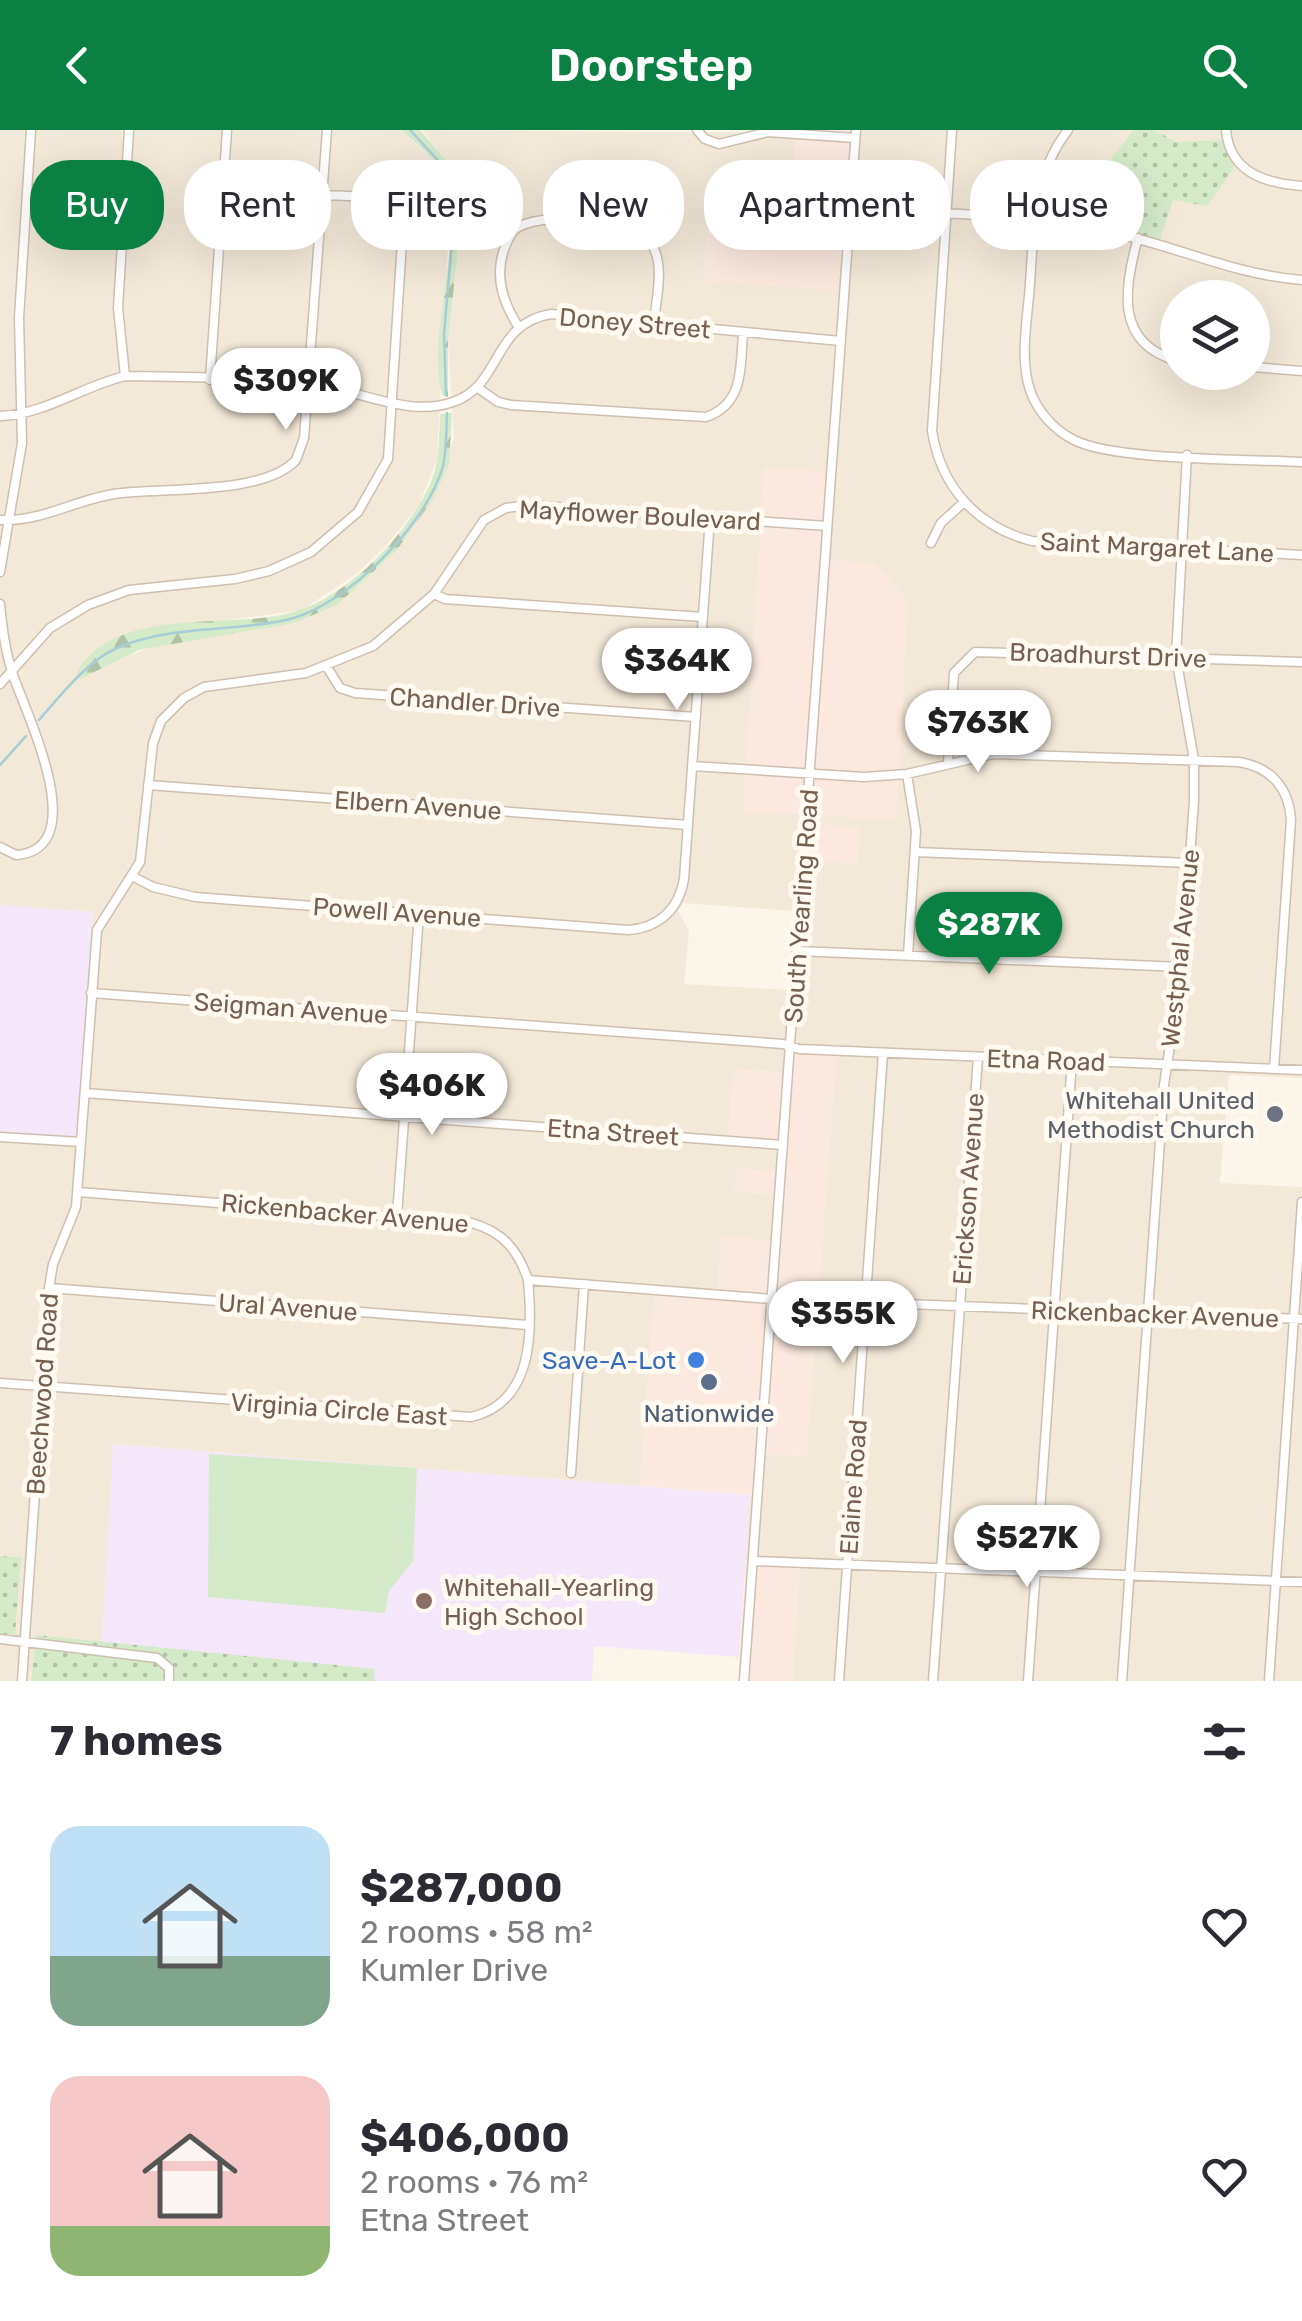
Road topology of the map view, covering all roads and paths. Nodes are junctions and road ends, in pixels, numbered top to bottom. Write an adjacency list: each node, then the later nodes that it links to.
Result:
1 (31, 130): 35 (street)
2 (129, 130): 30 (street)
3 (227, 130): 31 (street)
4 (327, 130): 10 (street)
5 (697, 130): 9 (street)
6 (952, 130): 12 (street)
7 (1068, 130): 13 (street)
8 (1226, 130): 14 (street)
9 (856, 134): 11 (street, South Yearling Road)
10 (325, 160)
11 (854, 160)
12 (950, 160)
13 (1051, 160)
14 (1302, 186)
15 (331, 196): 34 (street)
16 (1144, 240): 22 (street)
17 (318, 250): 32 (street)
18 (847, 250): 26 (street, South Yearling Road)
19 (944, 250): 39 (street)
20 (1032, 250): 37 (street)
21 (1135, 250): 27 (street)
22 (1302, 280)
23 (654, 322): 24 (street, Doney Street); 24 (street); 25 (street, Doney Street)
24 (518, 326): 33 (street)
25 (743, 334): 26 (street, Doney Street); 33 (street)
26 (841, 341): 42 (street, South Yearling Road)
27 (1160, 352)
28 (1270, 368): 29 (street)
29 (1302, 371)
30 (124, 376): 31 (street); 35 (street)
31 (210, 380): 32 (street)
32 (308, 386): 34 (street); 41 (street)
33 (478, 388): 34 (street)
34 (392, 403): 53 (street)
35 (22, 414): 36 (street); 41 (street)
36 (0, 416)
37 (1186, 455): 38 (street); 44 (street, Westphal Avenue)
38 (1302, 462)
39 (964, 502): 43 (street); 44 (street, Saint Margaret Lane)
40 (710, 518): 42 (street, Mayflower Boulevard); 47 (street, Mayflower Boulevard); 49 (street)
41 (5, 520): 46 (street)
42 (827, 526): 60 (street, South Yearling Road)
43 (932, 542)
44 (1181, 549): 45 (street, Saint Margaret Lane); 50 (street, Westphal Avenue)
45 (1302, 555)
46 (0, 572)
47 (434, 594): 49 (street); 52 (street, Mayflower Boulevard)
48 (0, 604): 53 (street)
49 (703, 616): 55 (street)
50 (1176, 657): 51 (street, Broadhurst Drive); 56 (street, Westphal Avenue); 57 (street, Broadhurst Drive)
51 (1302, 662)
52 (327, 667): 55 (street, Chandler Drive); 61 (street, Mayflower Boulevard)
53 (11, 670): 54 (street); 63 (street)
54 (0, 684)
55 (696, 717): 58 (street)
56 (1194, 760): 57 (street); 65 (street, Westphal Avenue); 78 (street)
57 (948, 763): 59 (street)
58 (692, 766): 60 (street); 62 (street)
59 (907, 774): 60 (street); 64 (street)
60 (810, 775): 68 (street, South Yearling Road)
61 (148, 784): 62 (street, Elbern Avenue); 66 (street, Mayflower Boulevard)
62 (688, 825): 67 (street, Powell Avenue)
63 (0, 848)
64 (915, 852): 65 (street); 69 (street)
65 (1190, 863): 70 (street, Westphal Avenue)
66 (132, 876): 67 (street, Powell Avenue); 71 (street, Mayflower Boulevard)
67 (419, 914): 72 (street)
68 (797, 950): 69 (street); 73 (street, South Yearling Road)
69 (908, 955): 70 (street)
70 (1182, 967): 77 (street, Westphal Avenue)
71 (91, 993): 72 (street, Seigman Avenue); 80 (street, Beechwood Road)
72 (412, 1016): 73 (street, Seigman Avenue); 81 (street)
73 (790, 1046): 74 (street, Etna Road); 84 (street, South Yearling Road)
74 (884, 1053): 75 (street, Etna Road); 92 (street, Elaine Road)
75 (978, 1057): 76 (street, Etna Road); 93 (street, Erickson Avenue)
76 (1072, 1061): 77 (street, Etna Road); 94 (street)
77 (1166, 1064): 78 (street, Etna Road); 95 (street, Westphal Avenue)
78 (1274, 1069): 79 (street, Etna Road)
79 (1302, 1070)
80 (84, 1092): 81 (street, Etna Street); 83 (street, Beechwood Road)
81 (405, 1117): 84 (street, Etna Street); 87 (street)
82 (0, 1137): 83 (street)
83 (81, 1142): 85 (street, Beechwood Road)
84 (783, 1145): 91 (street, South Yearling Road)
85 (78, 1192): 87 (street, Rickenbacker Avenue); 90 (street, Beechwood Road)
86 (1302, 1202): 96 (street)
87 (397, 1216): 88 (street, Rickenbacker Avenue)
88 (528, 1280): 89 (street, Rickenbacker Avenue); 97 (street, Virginia Circle East)
89 (584, 1284): 91 (street, Rickenbacker Avenue); 100 (street)
90 (48, 1288): 97 (street, Ural Avenue); 99 (street, Beechwood Road)
91 (772, 1299): 92 (street, Rickenbacker Avenue); 101 (street, South Yearling Road)
92 (866, 1302): 93 (street, Rickenbacker Avenue); 102 (street, Elaine Road)
93 (960, 1306): 94 (street, Rickenbacker Avenue); 103 (street, Erickson Avenue)
94 (1054, 1310): 95 (street, Rickenbacker Avenue); 104 (street)
95 (1148, 1313): 96 (street, Rickenbacker Avenue); 105 (street, Westphal Avenue)
96 (1298, 1319): 106 (street)
97 (528, 1324): 99 (street, Virginia Circle East)
98 (0, 1383): 99 (street, Virginia Circle East)
99 (42, 1388): 109 (street, Beechwood Road)
100 (571, 1474)
101 (753, 1561): 102 (street); 112 (street, South Yearling Road)
102 (847, 1564): 103 (street); 113 (street, Elaine Road)
103 (941, 1568): 104 (street); 114 (street, Erickson Avenue)
104 (1036, 1572): 105 (street); 115 (street)
105 (1130, 1576): 106 (street); 116 (street, Westphal Avenue)
106 (1276, 1581): 107 (street); 117 (street)
107 (1302, 1582)
108 (0, 1639): 109 (street)
109 (25, 1641): 110 (street, Beechwood Road); 111 (street)
110 (22, 1681)
111 (169, 1681)
112 (744, 1681)
113 (839, 1681)
114 (933, 1681)
115 (1028, 1681)
116 (1122, 1681)
117 (1269, 1681)

